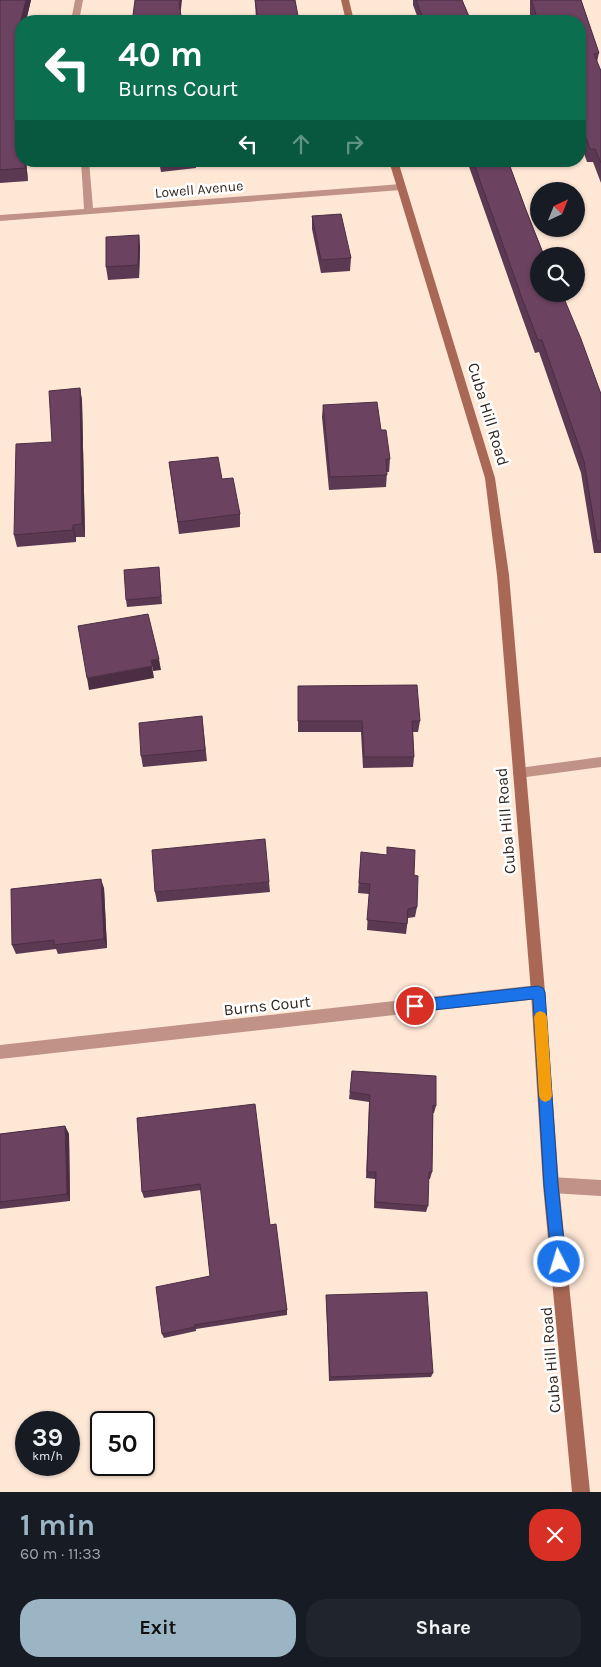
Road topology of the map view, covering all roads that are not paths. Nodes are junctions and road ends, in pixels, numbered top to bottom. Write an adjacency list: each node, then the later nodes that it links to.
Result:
1 (79, 0): 3 (street)
2 (345, 0): 4 (main road)
3 (76, 15)
4 (349, 15)
5 (85, 167): 8 (street)
6 (395, 167): 7 (main road, Cuba Hill Road)
7 (401, 187): 8 (street, Lowell Avenue); 11 (main road, Cuba Hill Road)
8 (89, 212): 9 (street, Lowell Avenue)
9 (0, 218)
10 (601, 762): 11 (street)
11 (518, 773): 12 (main road, Cuba Hill Road)
12 (538, 992): 13 (street, Burns Court); 14 (main road, Cuba Hill Road)
13 (0, 1052)
14 (551, 1185): 15 (street); 16 (main road, Cuba Hill Road)
15 (601, 1188)
16 (581, 1492)

